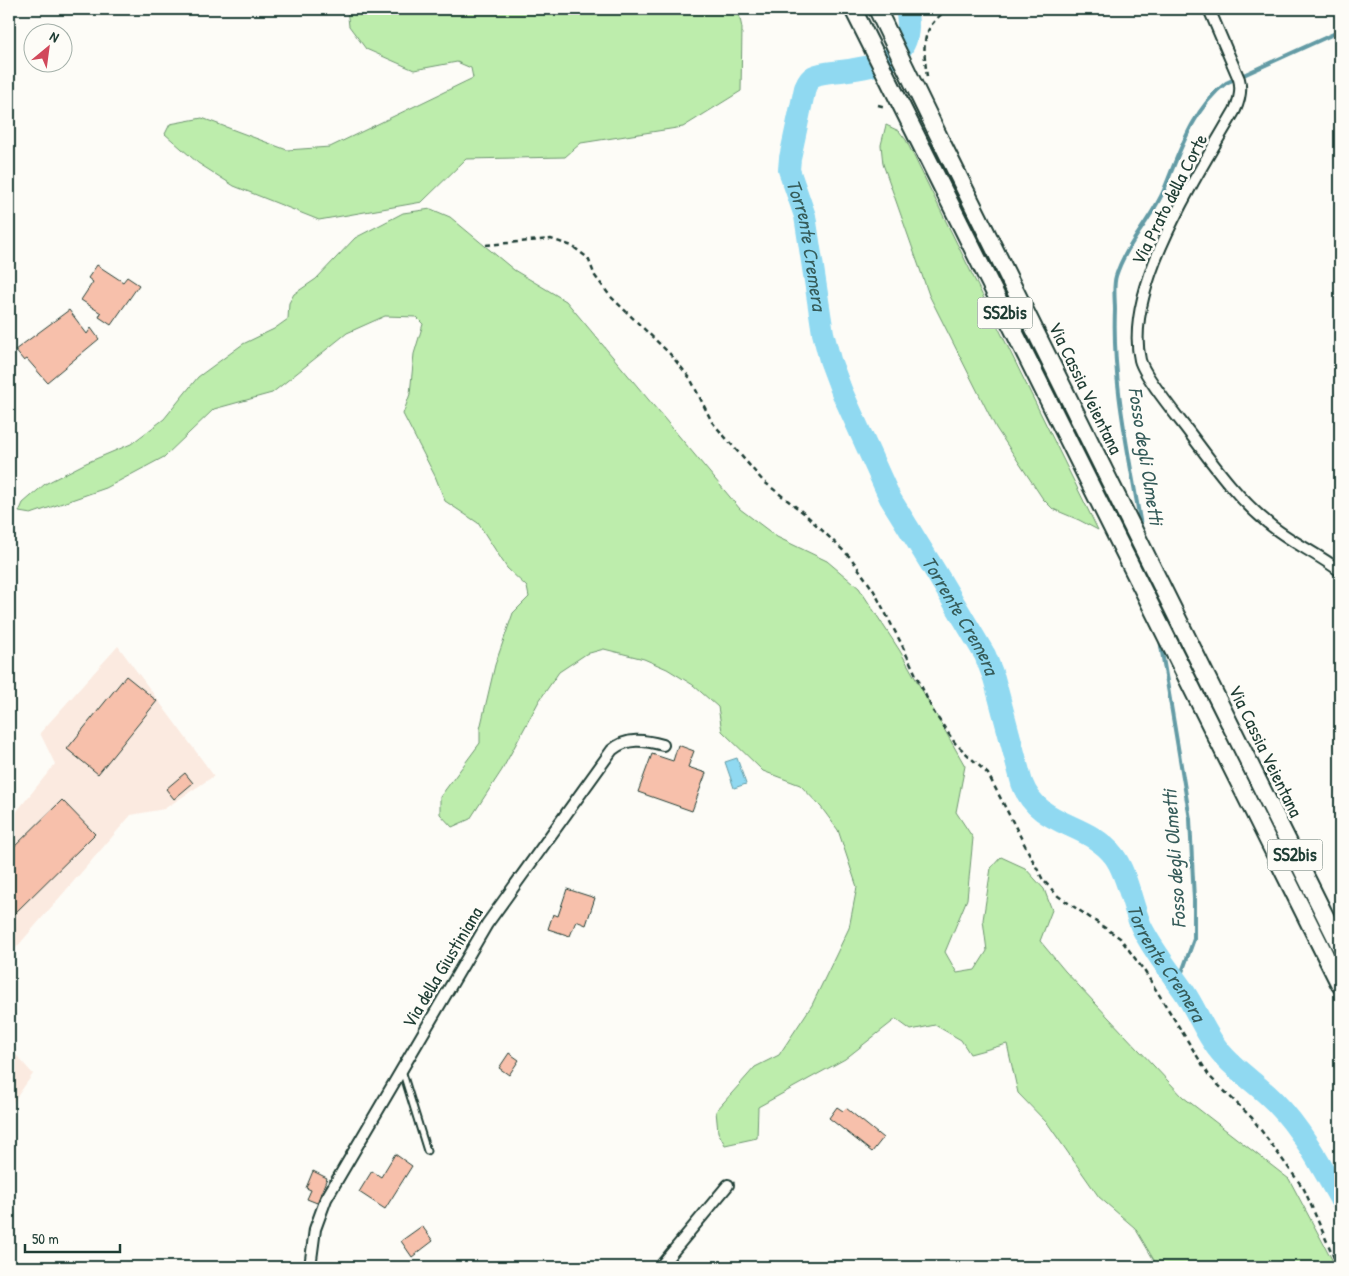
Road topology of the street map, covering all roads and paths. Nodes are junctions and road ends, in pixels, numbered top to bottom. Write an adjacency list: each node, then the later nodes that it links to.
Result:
1 (852, 9): 8 (highway, Via Cassia Veientana / SS2bis, bridge)
2 (876, 9): 7 (highway, Via Cassia Veientana / SS2bis, bridge)
3 (1209, 9): 5 (street, Via Prato della Corte)
4 (486, 245): 14 (path)
5 (1340, 571)
6 (662, 745): 9 (street, Via della Giustiniana)
7 (1340, 946)
8 (1340, 984)
9 (401, 1069): 10 (lane); 12 (street, Via della Giustiniana)
10 (427, 1151)
11 (728, 1185): 13 (street)
12 (310, 1267)
13 (660, 1267)
14 (1338, 1267)

